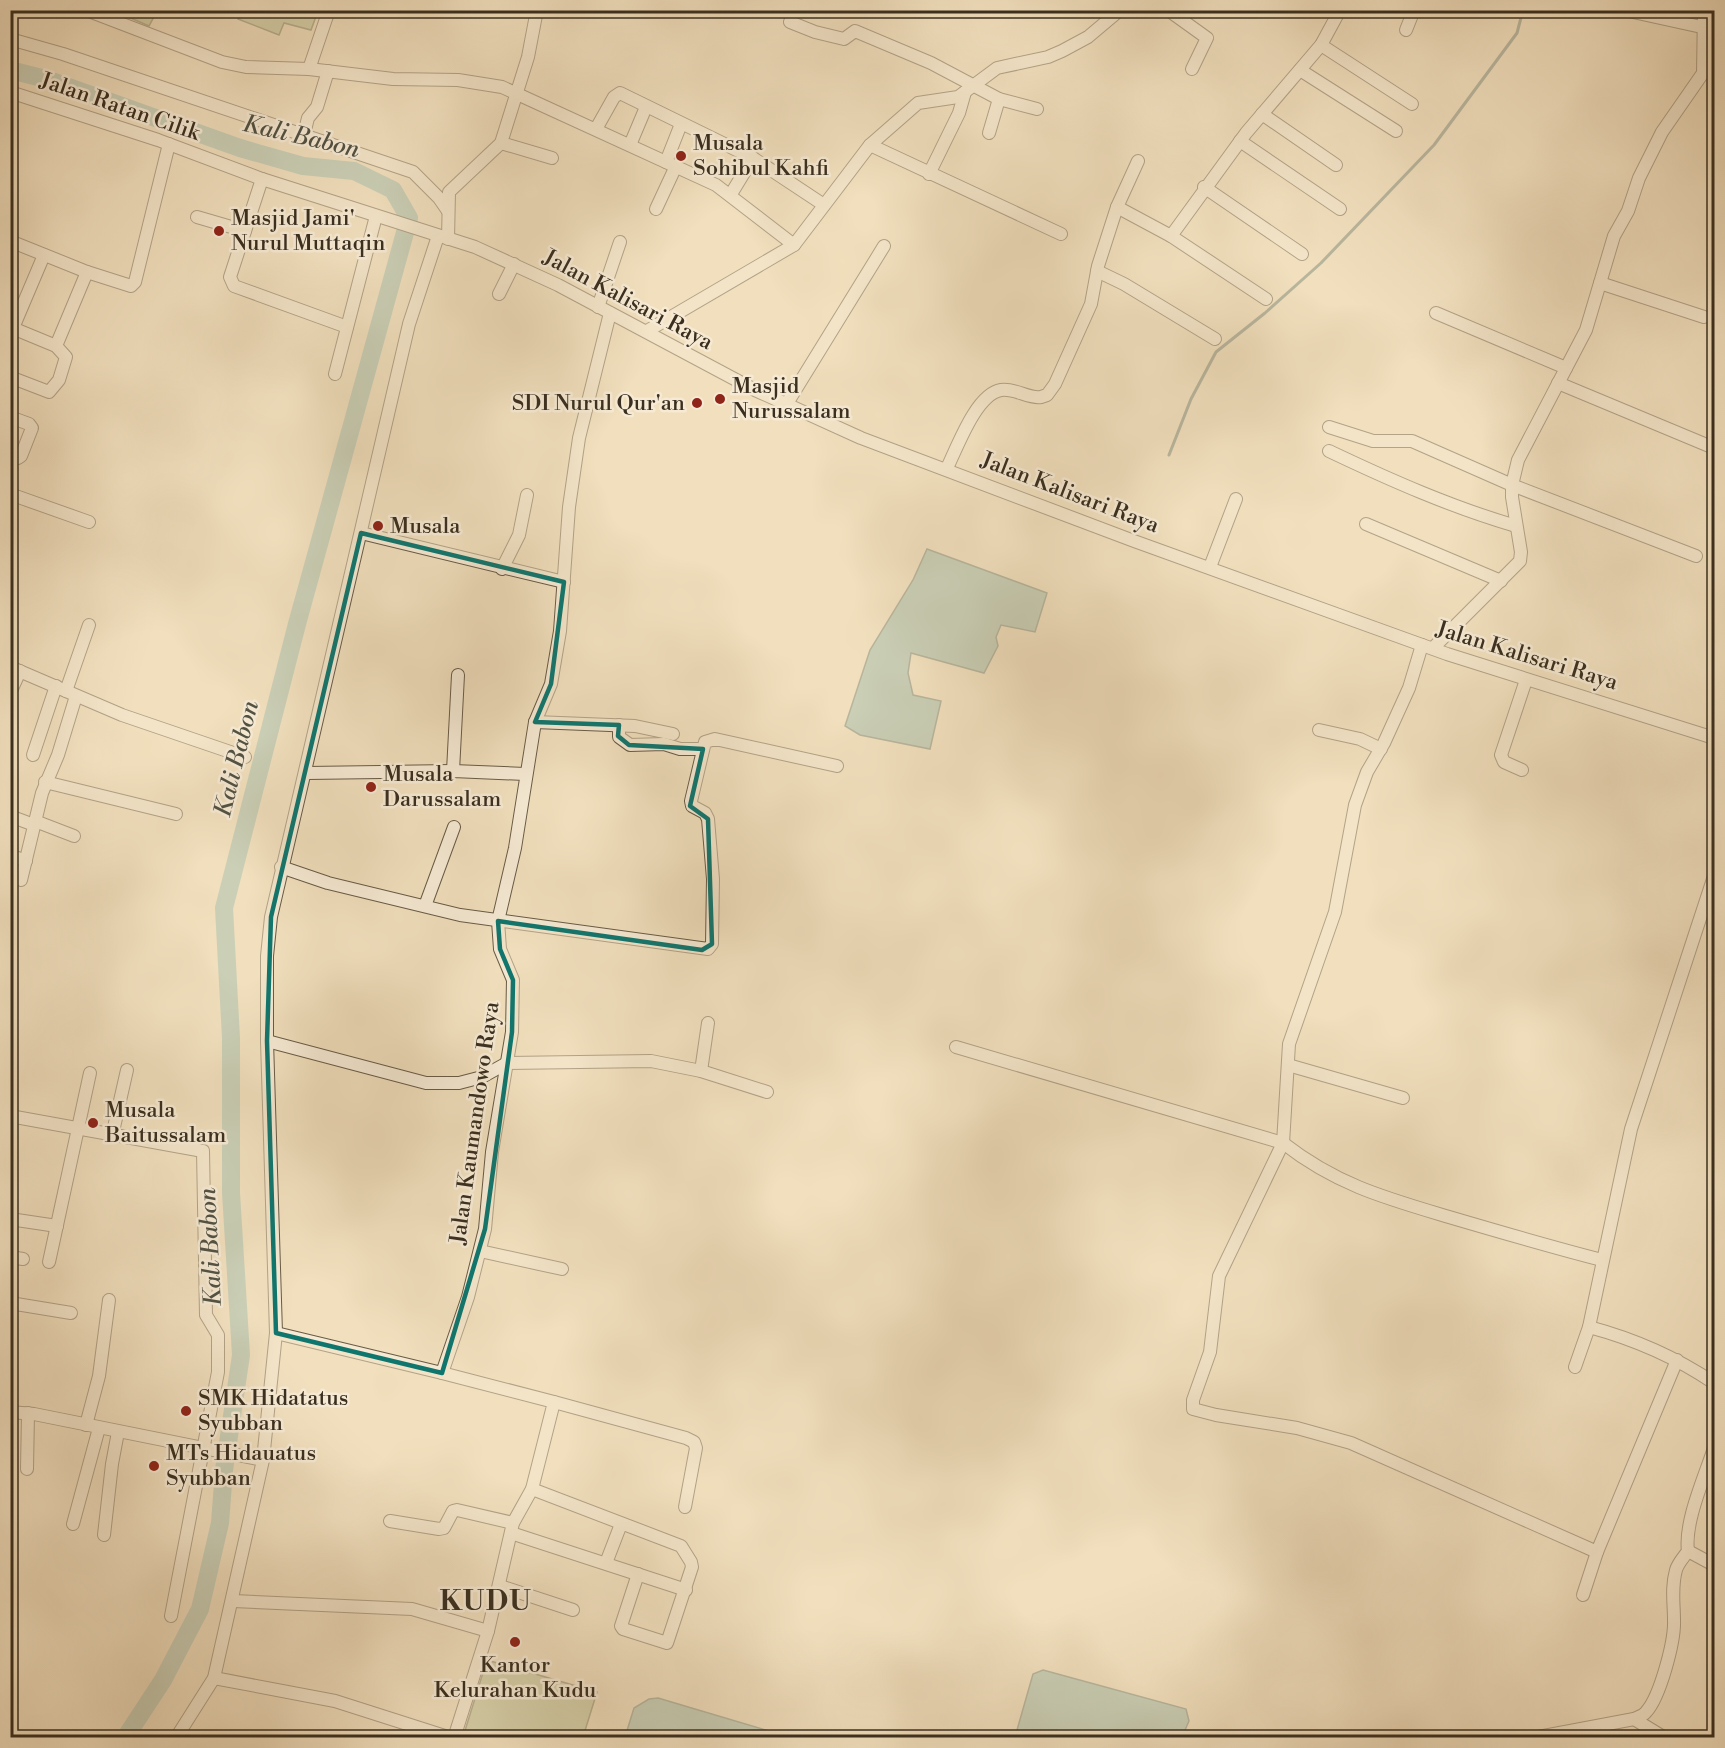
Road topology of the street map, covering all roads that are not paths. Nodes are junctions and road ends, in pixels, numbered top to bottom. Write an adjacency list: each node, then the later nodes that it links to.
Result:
1 (329, 10): 15 (street)
2 (537, 10): 22 (street)
3 (1120, 10): 20 (street)
4 (1168, 10): 16 (street)
5 (1340, 10): 14 (street)
6 (1414, 10): 12 (street)
7 (1624, 10): 11 (street)
8 (1704, 10): 11 (street)
9 (91, 11): 15 (street)
10 (790, 22): 20 (street)
11 (1706, 28): 19 (street)
12 (1407, 30)
13 (10, 39): 32 (street)
14 (1320, 45): 17 (street); 24 (street)
15 (309, 69): 18 (street)
16 (1192, 69)
17 (1300, 70): 27 (street); 30 (street)
18 (328, 71): 22 (street); 32 (street)
19 (1709, 75): 67 (street)
20 (969, 89): 23 (street); 37 (street); 43 (street)
21 (10, 92): 35 (street, Jalan Ratan Cilik)
22 (516, 94): 29 (street); 34 (street)
23 (999, 99): 26 (street); 31 (street)
24 (1412, 104)
25 (646, 107): 28 (street); 29 (street); 36 (street)
26 (1037, 109)
27 (1262, 114): 33 (street); 42 (street)
28 (681, 124): 39 (street); 41 (street)
29 (596, 129): 36 (street)
30 (1396, 130)
31 (989, 133)
32 (304, 134): 51 (street)
33 (1240, 141): 45 (street); 50 (street)
34 (501, 143): 38 (street); 51 (street)
35 (169, 144): 44 (street, Jalan Ratan Cilik); 66 (street)
36 (630, 145): 41 (street)
37 (870, 145): 43 (street); 47 (street)
38 (552, 158)
39 (753, 158): 46 (street); 47 (street)
40 (1138, 161): 48 (street)
41 (671, 164): 46 (street); 49 (street)
42 (1336, 165)
43 (929, 174): 55 (street)
44 (262, 179): 53 (street, Jalan Ratan Cilik); 54 (street)
45 (1204, 187): 57 (street); 62 (street)
46 (731, 194): 60 (street)
47 (824, 205): 60 (street)
48 (1118, 207): 57 (street); 65 (street)
49 (656, 209)
50 (1340, 209)
51 (447, 211): 56 (street)
52 (197, 217): 54 (street)
53 (382, 218): 56 (street, Jalan Kalisari Raya); 74 (street)
54 (245, 231): 74 (street)
55 (1061, 234)
56 (440, 236): 64 (street, Jalan Kalisari Raya); 97 (street)
57 (1171, 236): 69 (street)
58 (10, 241): 63 (street)
59 (620, 242): 70 (street)
60 (794, 245): 76 (street)
61 (884, 246): 83 (street)
62 (1302, 254)
63 (44, 255): 66 (street); 75 (street)
64 (514, 264): 68 (street); 70 (street, Jalan Kalisari Raya)
65 (1097, 271): 77 (street); 89 (street)
66 (87, 272): 78 (street)
67 (1600, 283): 73 (street); 79 (street)
68 (499, 294)
69 (1266, 299)
70 (598, 307): 71 (street, Jalan Kalisari Raya)
71 (610, 313): 76 (street, Jalan Kalisari Raya); 102 (street, Jalan Kaumandowo Raya)
72 (1436, 313): 79 (street)
73 (1704, 317)
74 (347, 327): 80 (street)
75 (12, 328): 78 (street)
76 (647, 331): 83 (street, Jalan Kalisari Raya)
77 (1215, 339)
78 (56, 346): 81 (street)
79 (1566, 368): 82 (street)
80 (335, 374)
81 (10, 377)
82 (1558, 383): 86 (street); 90 (street)
83 (786, 405): 89 (street, Jalan Kalisari Raya)
84 (10, 417): 88 (street)
85 (1329, 427): 90 (street)
86 (1714, 448)
87 (1329, 451): 96 (street)
88 (14, 458)
89 (947, 468): 99 (street, Jalan Kalisari Raya)
90 (1512, 485): 96 (street); 98 (street)
91 (10, 494): 94 (street)
92 (527, 495): 100 (street)
93 (1236, 499): 99 (street)
94 (89, 522)
95 (1366, 524): 101 (street)
96 (1516, 526): 101 (street)
97 (361, 534): 100 (street); 122 (street)
98 (1696, 556)
99 (1210, 567): 104 (street, Jalan Kalisari Raya)
100 (502, 569): 102 (street)
101 (1501, 581): 104 (street)
102 (564, 582): 110 (street, Jalan Kaumandowo Raya)
103 (89, 625): 108 (street)
104 (1427, 647): 107 (street, Jalan Kalisari Raya); 115 (street)
105 (15, 669): 108 (street); 109 (street)
106 (458, 675): 121 (street)
107 (1526, 680): 114 (street, Jalan Kalisari Raya); 120 (street)
108 (66, 691): 117 (street); 118 (street); 124 (street)
109 (10, 693)
110 (535, 722): 111 (street); 123 (street, Jalan Kaumandowo Raya)
111 (619, 725): 113 (street); 116 (street)
112 (1319, 730): 115 (street)
113 (673, 734)
114 (1714, 738)
115 (1381, 749): 141 (street)
116 (703, 750): 119 (street); 136 (street)
117 (33, 755)
118 (245, 757)
119 (837, 766)
120 (1522, 770)
121 (453, 771): 122 (street); 123 (street)
122 (307, 773): 132 (street)
123 (525, 774): 136 (street, Jalan Kaumandowo Raya)
124 (45, 782): 125 (street); 127 (street)
125 (176, 814)
126 (10, 816): 127 (street)
127 (35, 823): 129 (street); 131 (street)
128 (454, 827): 135 (street)
129 (74, 836)
130 (10, 855): 131 (street)
131 (26, 861): 134 (street)
132 (281, 867): 135 (street); 138 (street)
133 (1714, 876): 154 (street)
134 (21, 880)
135 (425, 906): 136 (street)
136 (498, 921): 140 (street, Jalan Kaumandowo Raya)
137 (708, 1023): 143 (street)
138 (267, 1041): 140 (street); 162 (street)
139 (956, 1047): 150 (street)
140 (507, 1063): 143 (street); 153 (street, Jalan Kaumandowo Raya)
141 (1288, 1065): 146 (street); 150 (street)
142 (127, 1070): 149 (street)
143 (700, 1071): 145 (street)
144 (90, 1073): 148 (street)
145 (767, 1092)
146 (1403, 1098)
147 (10, 1116): 148 (street)
148 (77, 1129): 149 (street); 152 (street)
149 (112, 1136): 173 (street)
150 (1283, 1143): 154 (street); 184 (street)
151 (10, 1219): 152 (street)
152 (57, 1226): 155 (street)
153 (480, 1251): 156 (street); 165 (street, Jalan Kaumandowo Raya)
154 (1602, 1260): 161 (street)
155 (49, 1263)
156 (562, 1269)
157 (109, 1300): 170 (street)
158 (11, 1303): 159 (street); 160 (street)
159 (71, 1313)
160 (10, 1318)
161 (1589, 1327): 163 (street); 164 (street)
162 (276, 1334): 165 (street); 174 (street)
163 (1677, 1360): 166 (street); 184 (street)
164 (1575, 1367)
165 (442, 1373): 167 (street)
166 (1714, 1383)
167 (554, 1402): 176 (street); 177 (street)
168 (10, 1412): 169 (street)
169 (28, 1413): 170 (street); 175 (street)
170 (92, 1427): 171 (street); 179 (street)
171 (118, 1432): 173 (street); 182 (street)
172 (1714, 1448): 183 (street)
173 (204, 1450): 174 (street); 193 (street)
174 (262, 1460): 191 (street)
175 (27, 1469)
176 (532, 1489): 180 (street); 181 (street)
177 (685, 1507)
178 (390, 1521): 181 (street)
179 (73, 1524)
180 (621, 1524): 185 (street); 189 (street)
181 (512, 1528): 185 (street); 188 (street)
182 (104, 1535)
183 (1688, 1551): 186 (street); 196 (street)
184 (1597, 1552): 190 (street)
185 (606, 1563): 187 (street)
186 (1714, 1565)
187 (638, 1574): 189 (street); 189 (street)
188 (500, 1586): 192 (street); 194 (street)
189 (686, 1590)
190 (1583, 1594)
191 (233, 1601): 194 (street); 195 (street)
192 (573, 1610)
193 (171, 1616)
194 (488, 1631): 198 (street)
195 (214, 1678): 197 (street); 198 (street)
196 (1634, 1719): 199 (street); 200 (street)
197 (176, 1737)
198 (453, 1737)
199 (1533, 1737)
200 (1665, 1737)

